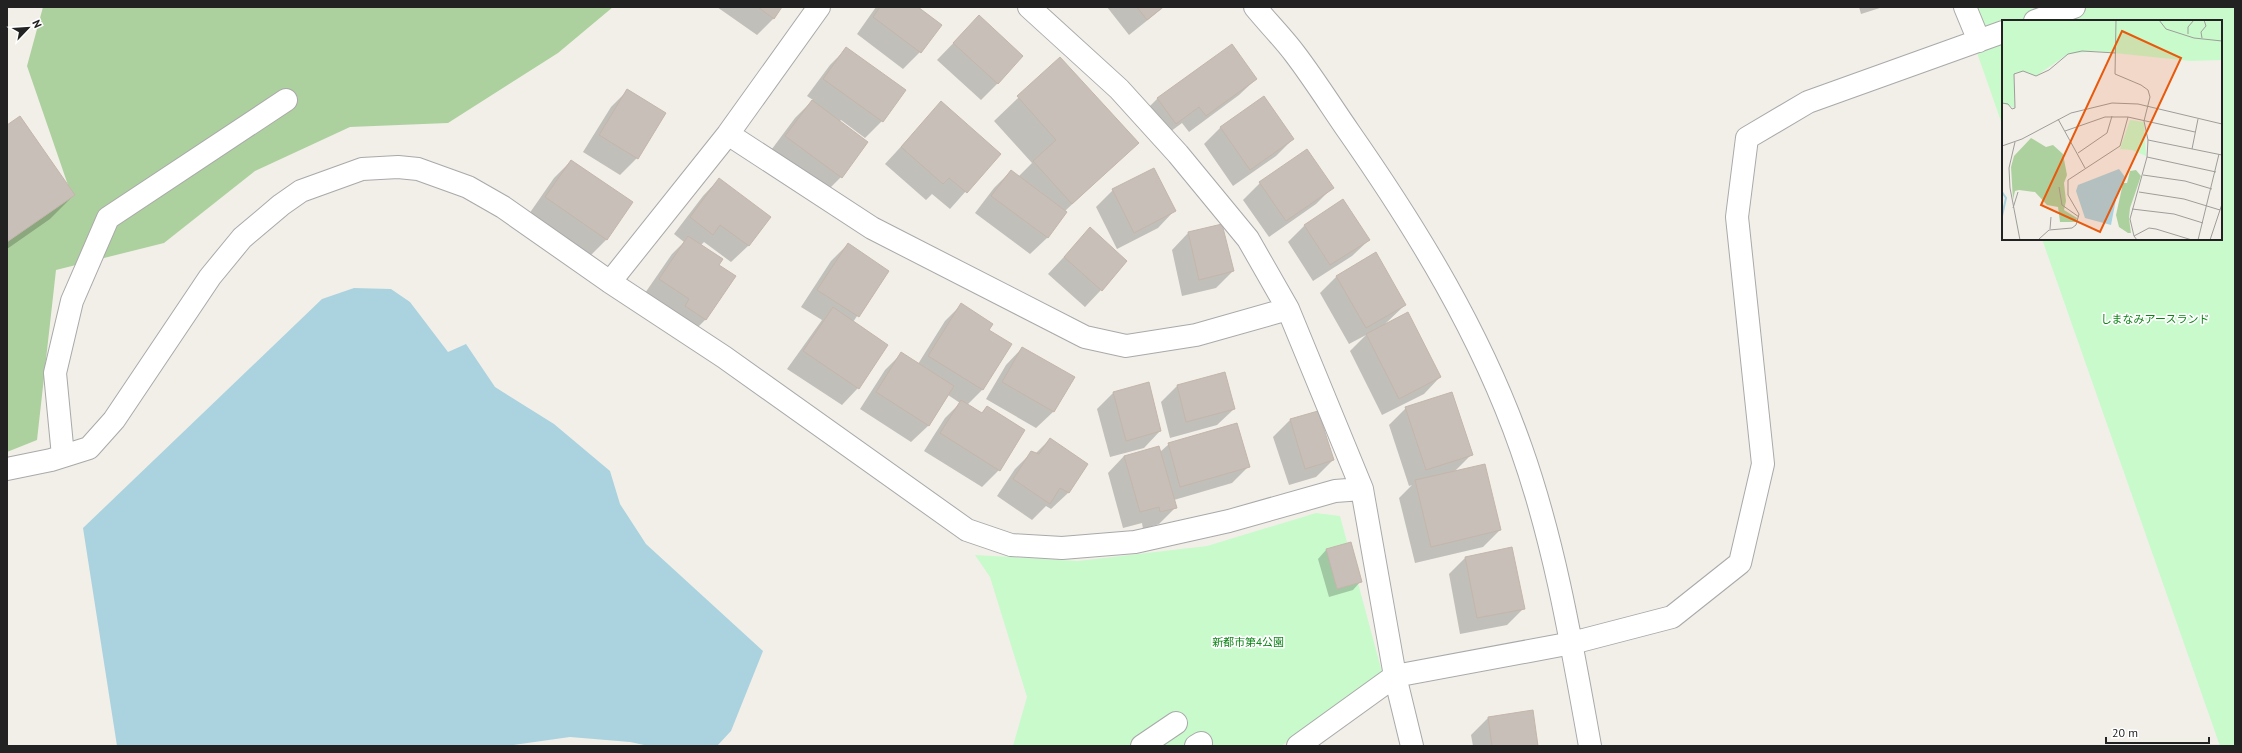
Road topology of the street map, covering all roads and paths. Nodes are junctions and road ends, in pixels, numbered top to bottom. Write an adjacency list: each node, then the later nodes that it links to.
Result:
1 (819, 7): 10 (street)
2 (1029, 7): 12 (street)
3 (1255, 7): 16 (street)
4 (1965, 7): 8 (street)
5 (2074, 7): 6 (street)
6 (2038, 20)
7 (2002, 32): 8 (street)
8 (1979, 41): 16 (street)
9 (286, 100): 13 (street)
10 (728, 134): 11 (street); 12 (street)
11 (610, 282): 13 (street); 15 (street)
12 (1288, 309): 15 (street)
13 (63, 456): 14 (street)
14 (7, 469)
15 (1362, 489): 17 (street)
16 (1572, 643): 17 (street); 22 (street)
17 (1395, 676): 20 (street); 21 (street)
18 (1176, 723): 19 (street)
19 (1142, 746)
20 (1298, 746)
21 (1412, 746)
22 (1590, 746)

